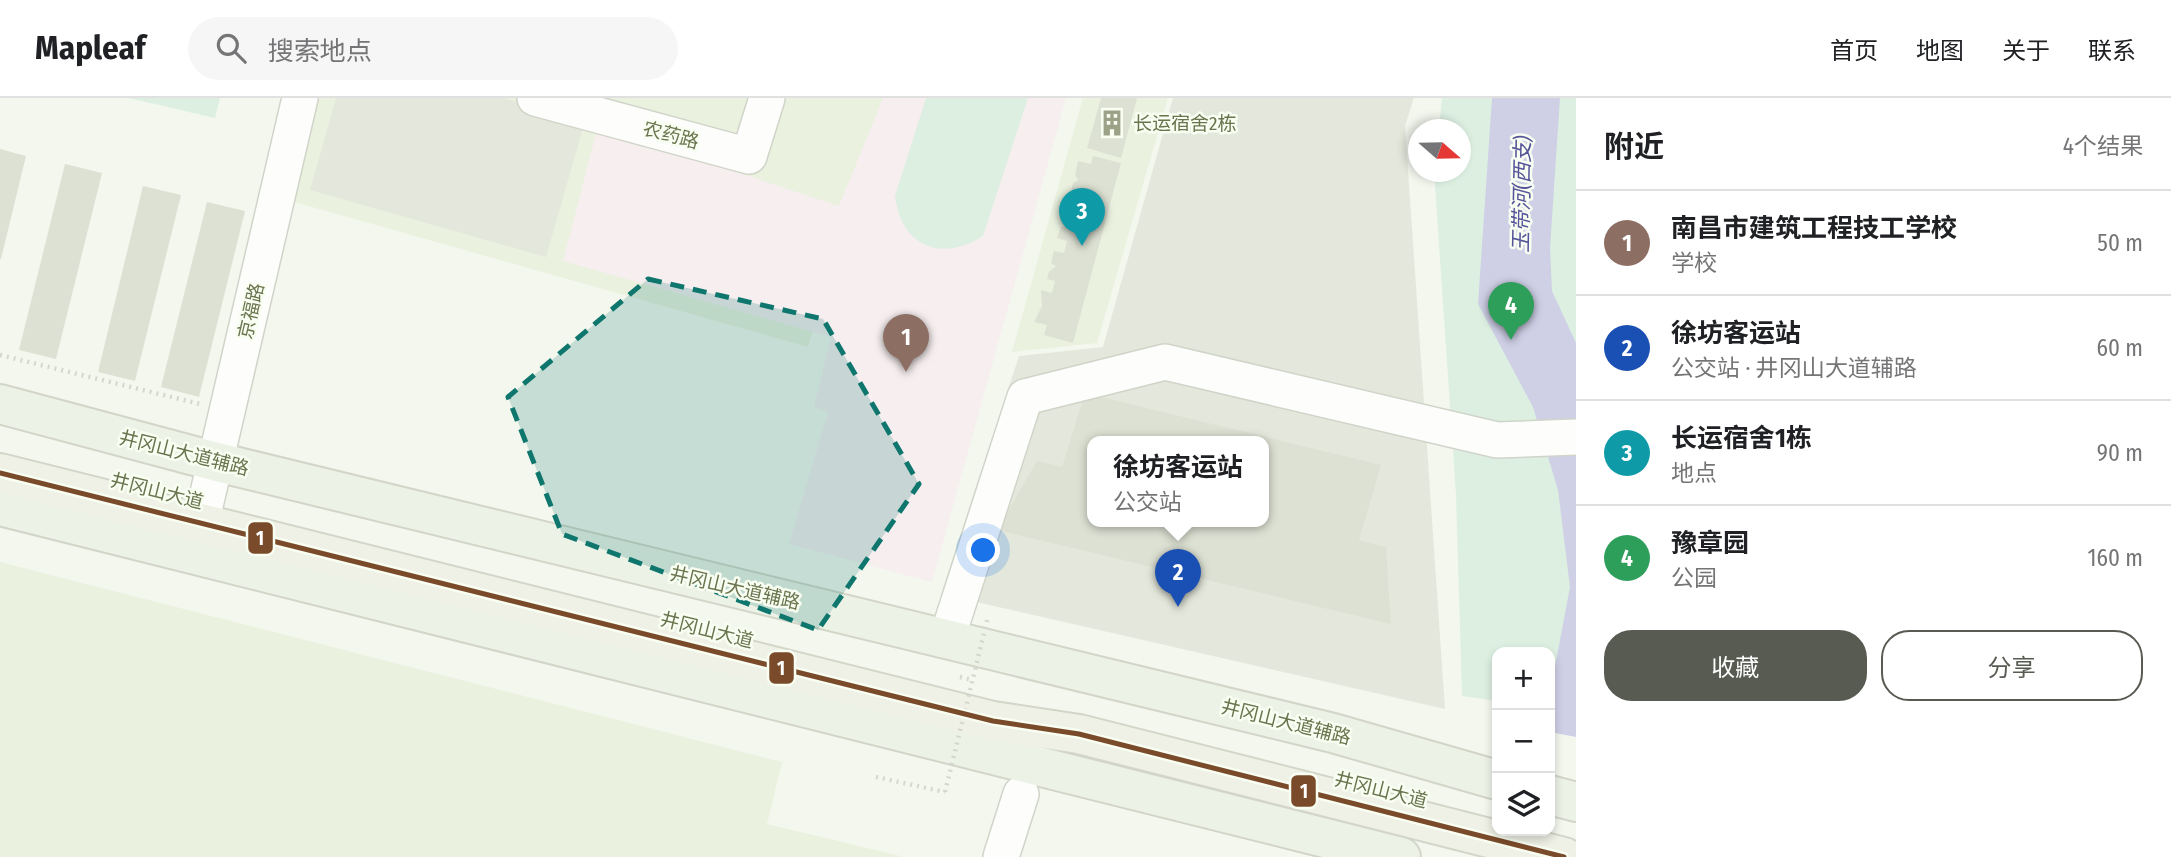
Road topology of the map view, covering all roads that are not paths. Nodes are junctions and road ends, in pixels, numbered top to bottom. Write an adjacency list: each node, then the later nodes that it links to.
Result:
1 (300, 98): 7 (street, 京福路)
2 (535, 98): 3 (street, 农药路)
3 (767, 98)
4 (0, 404): 7 (main road, 井冈山大道辅路)
5 (1576, 437): 11 (street)
6 (0, 452): 10 (highway, 井冈山大道)
7 (217, 462): 10 (street, 京福路); 11 (main road, 井冈山大道辅路)
8 (0, 472): 10 (highway, 井冈山大道)
9 (0, 506): 21 (main road)
10 (203, 513): 16 (highway, 井冈山大道)
11 (947, 638): 12 (main road, 井冈山大道辅路)
12 (1484, 776)
13 (1020, 794): 20 (street)
14 (1555, 796): 15 (main road)
15 (1576, 802)
16 (1492, 824)
17 (1555, 833): 19 (highway)
18 (1518, 836): 22 (highway, 井冈山大道)
19 (1576, 838)
20 (1001, 857)
21 (1401, 857)
22 (1564, 857)

